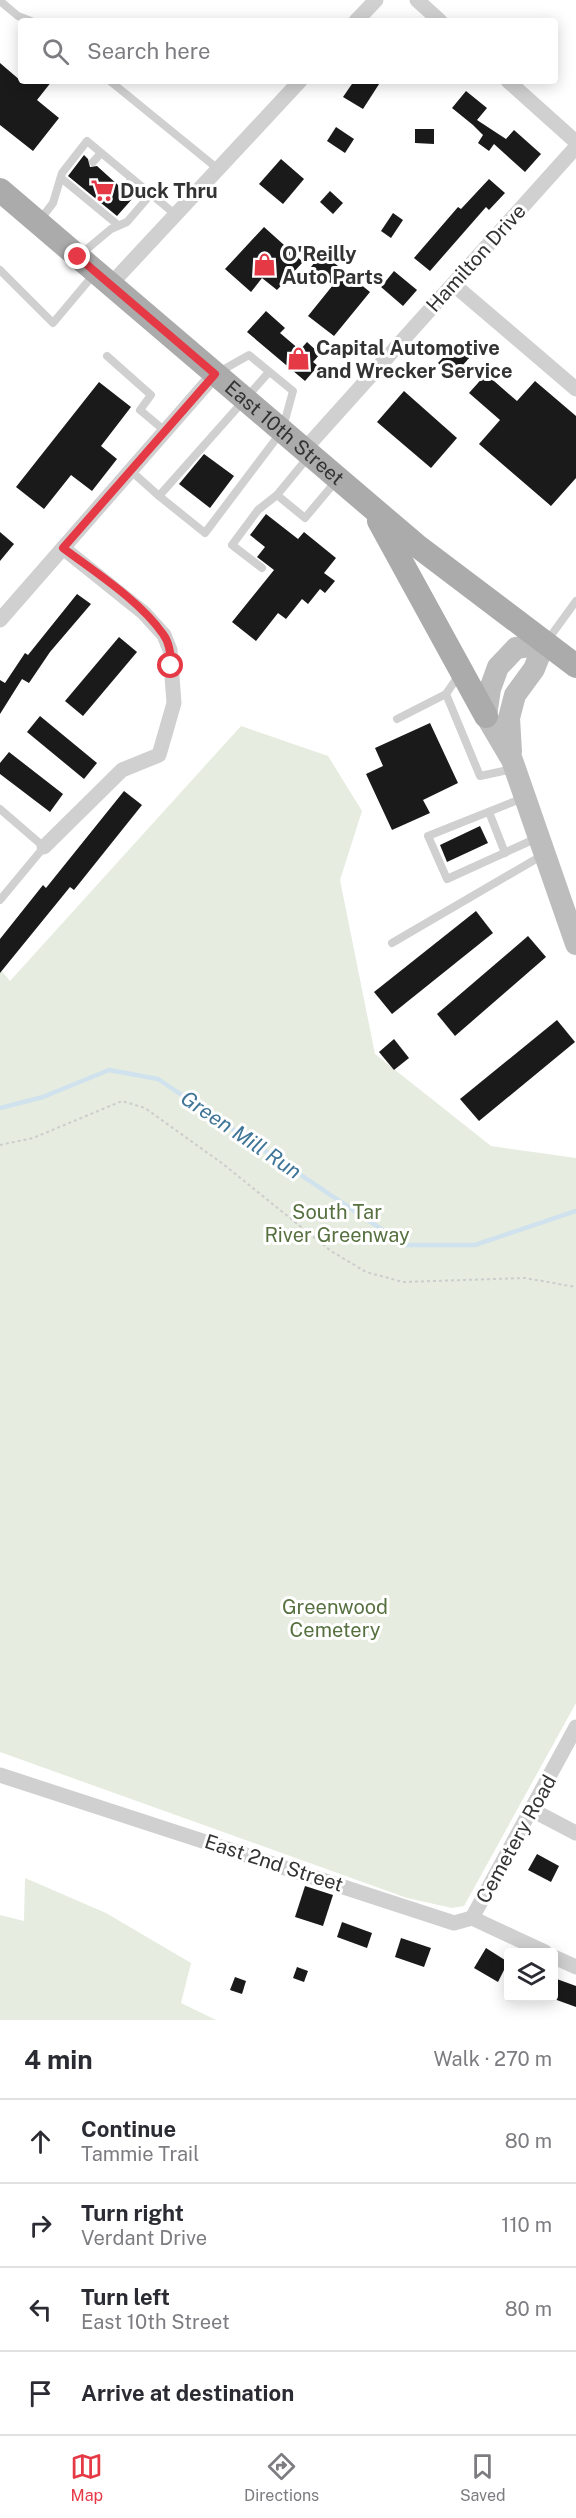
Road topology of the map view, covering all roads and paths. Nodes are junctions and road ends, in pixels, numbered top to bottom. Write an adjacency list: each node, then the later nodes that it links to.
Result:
1 (376, 0): 5 (street)
2 (417, 0): 6 (street)
3 (0, 1): 4 (lane)
4 (23, 18)
5 (359, 18)
6 (438, 18)
7 (114, 84): 14 (lane)
8 (297, 84): 14 (street)
9 (511, 84): 10 (street)
10 (576, 142)
11 (576, 147): 25 (street, Hamilton Drive)
12 (101, 153): 13 (lane); 15 (lane); 16 (lane)
13 (93, 162)
14 (218, 169): 20 (street)
15 (61, 178): 21 (lane); 22 (lane)
16 (132, 179): 17 (lane); 19 (lane)
17 (123, 189)
18 (0, 190): 21 (main road, East 10th Street)
19 (151, 194): 20 (lane); 22 (lane)
20 (176, 215): 24 (street)
21 (38, 223): 24 (main road, East 10th Street)
22 (118, 225): 24 (lane)
23 (0, 270): 24 (lane)
24 (95, 271): 28 (main road, East 10th Street)
25 (453, 284): 29 (street); 33 (street, Hamilton Drive)
26 (106, 356): 31 (lane)
27 (269, 372): 28 (lane); 30 (lane); 32 (lane)
28 (215, 374): 30 (main road, East 10th Street); 31 (street)
29 (576, 389)
30 (245, 400): 32 (main road, East 10th Street); 37 (lane)
31 (165, 431): 34 (street)
32 (282, 431): 33 (main road, East 10th Street); 37 (lane)
33 (307, 453): 35 (main road, East 10th Street); 36 (lane)
34 (130, 470): 37 (lane); 39 (street)
35 (338, 479): 36 (lane); 38 (main road, East 10th Street)
36 (277, 495): 40 (lane)
37 (159, 496)
38 (372, 508): 43 (main road, East 10th Street); 45 (main road)
39 (63, 548): 42 (street); 54 (street)
40 (262, 568)
41 (576, 601): 43 (lane)
42 (0, 620)
43 (544, 644): 44 (main road, East 10th Street); 47 (main road); 49 (main road)
44 (576, 666)
45 (461, 672): 46 (lane); 47 (main road)
46 (446, 694): 48 (lane); 49 (lane)
47 (486, 716): 49 (main road)
48 (397, 719)
49 (514, 764): 50 (main road)
50 (525, 798): 52 (lane); 53 (main road)
51 (0, 809): 54 (lane)
52 (489, 812): 55 (lane); 55 (lane)
53 (542, 846): 55 (lane); 57 (lane); 58 (main road)
54 (44, 847): 56 (lane)
55 (505, 853)
56 (0, 900)
57 (392, 944)
58 (576, 944)
59 (0, 1144): 60 (path)
60 (576, 1287)
61 (576, 1727): 63 (street, Cemetery Road)
62 (0, 1775): 65 (street, East 2nd Street)
63 (532, 1810): 64 (street); 65 (street, Cemetery Road)
64 (576, 1833)
65 (472, 1918): 66 (street, East 2nd Street)
66 (535, 1948)
67 (558, 1959): 68 (street)
68 (576, 1967)

